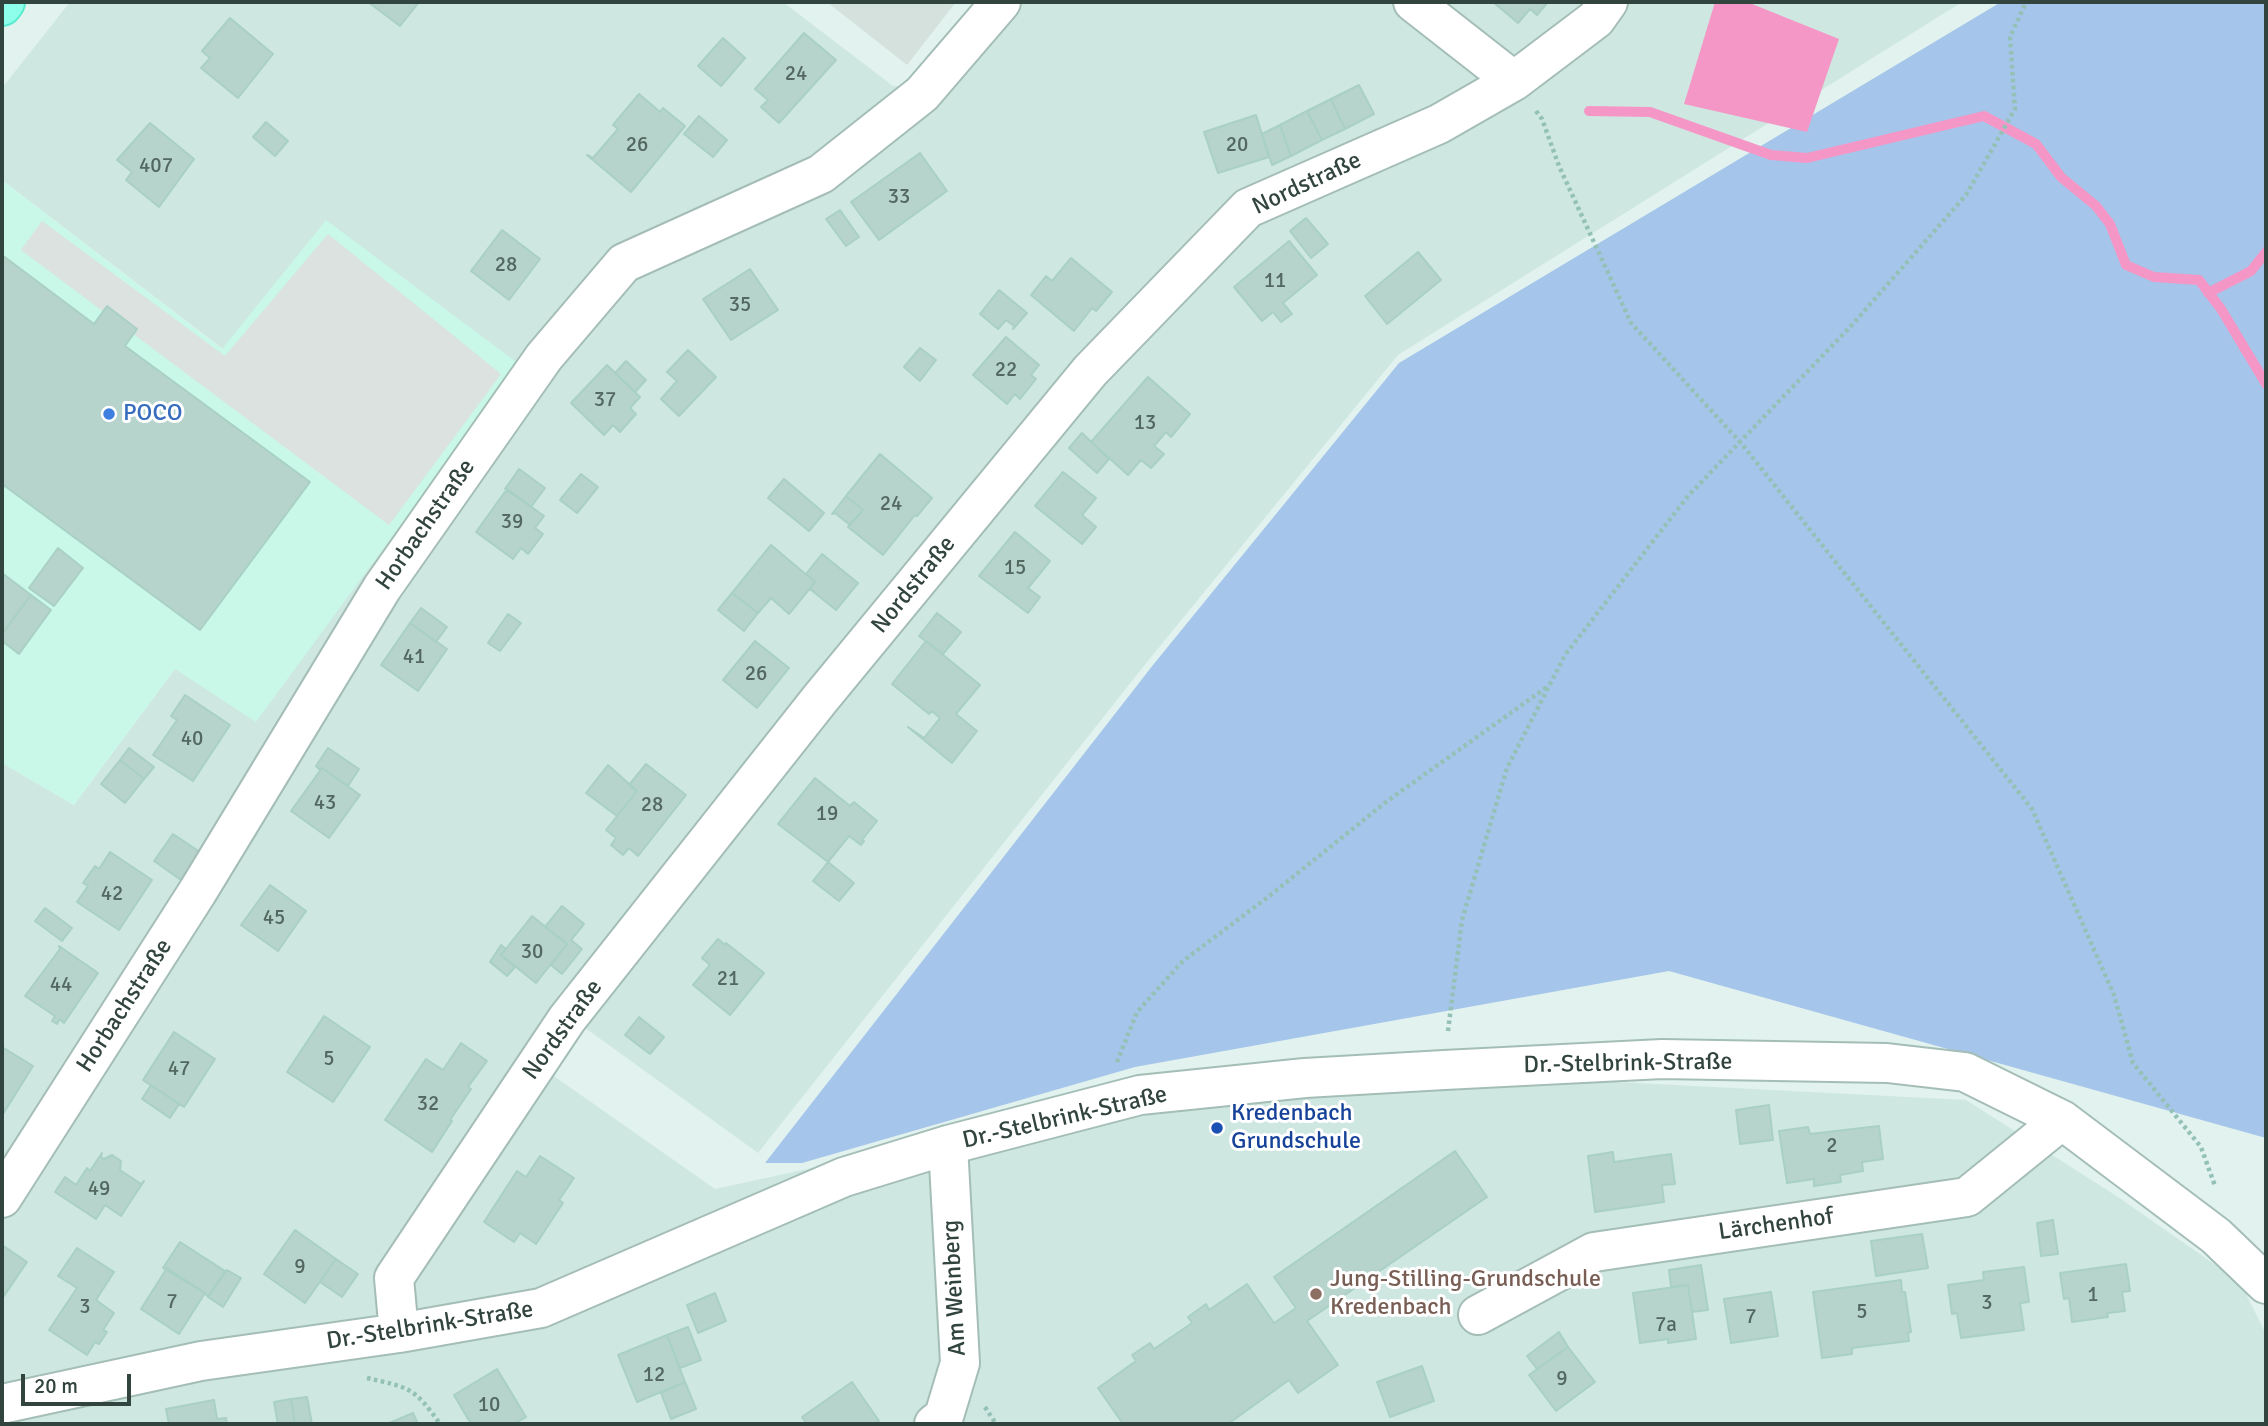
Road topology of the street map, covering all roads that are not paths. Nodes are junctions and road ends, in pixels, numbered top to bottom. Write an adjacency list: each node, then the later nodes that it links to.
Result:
1 (1001, 2): 7 (street, Horbachstraße)
2 (1413, 2): 4 (street)
3 (1608, 2): 4 (street, Nordstraße)
4 (1514, 81): 10 (street, Nordstraße)
5 (2062, 1120): 6 (street, Dr.-Stelbrink-Straße); 8 (street, Dr.-Stelbrink-Straße); 9 (street, Lärchenhof)
6 (948, 1145): 10 (street, Dr.-Stelbrink-Straße); 12 (street, Am Weinberg)
7 (2, 1198)
8 (2266, 1284)
9 (1478, 1314)
10 (399, 1333): 11 (street, Dr.-Stelbrink-Straße)
11 (2, 1404)
12 (934, 1424)

